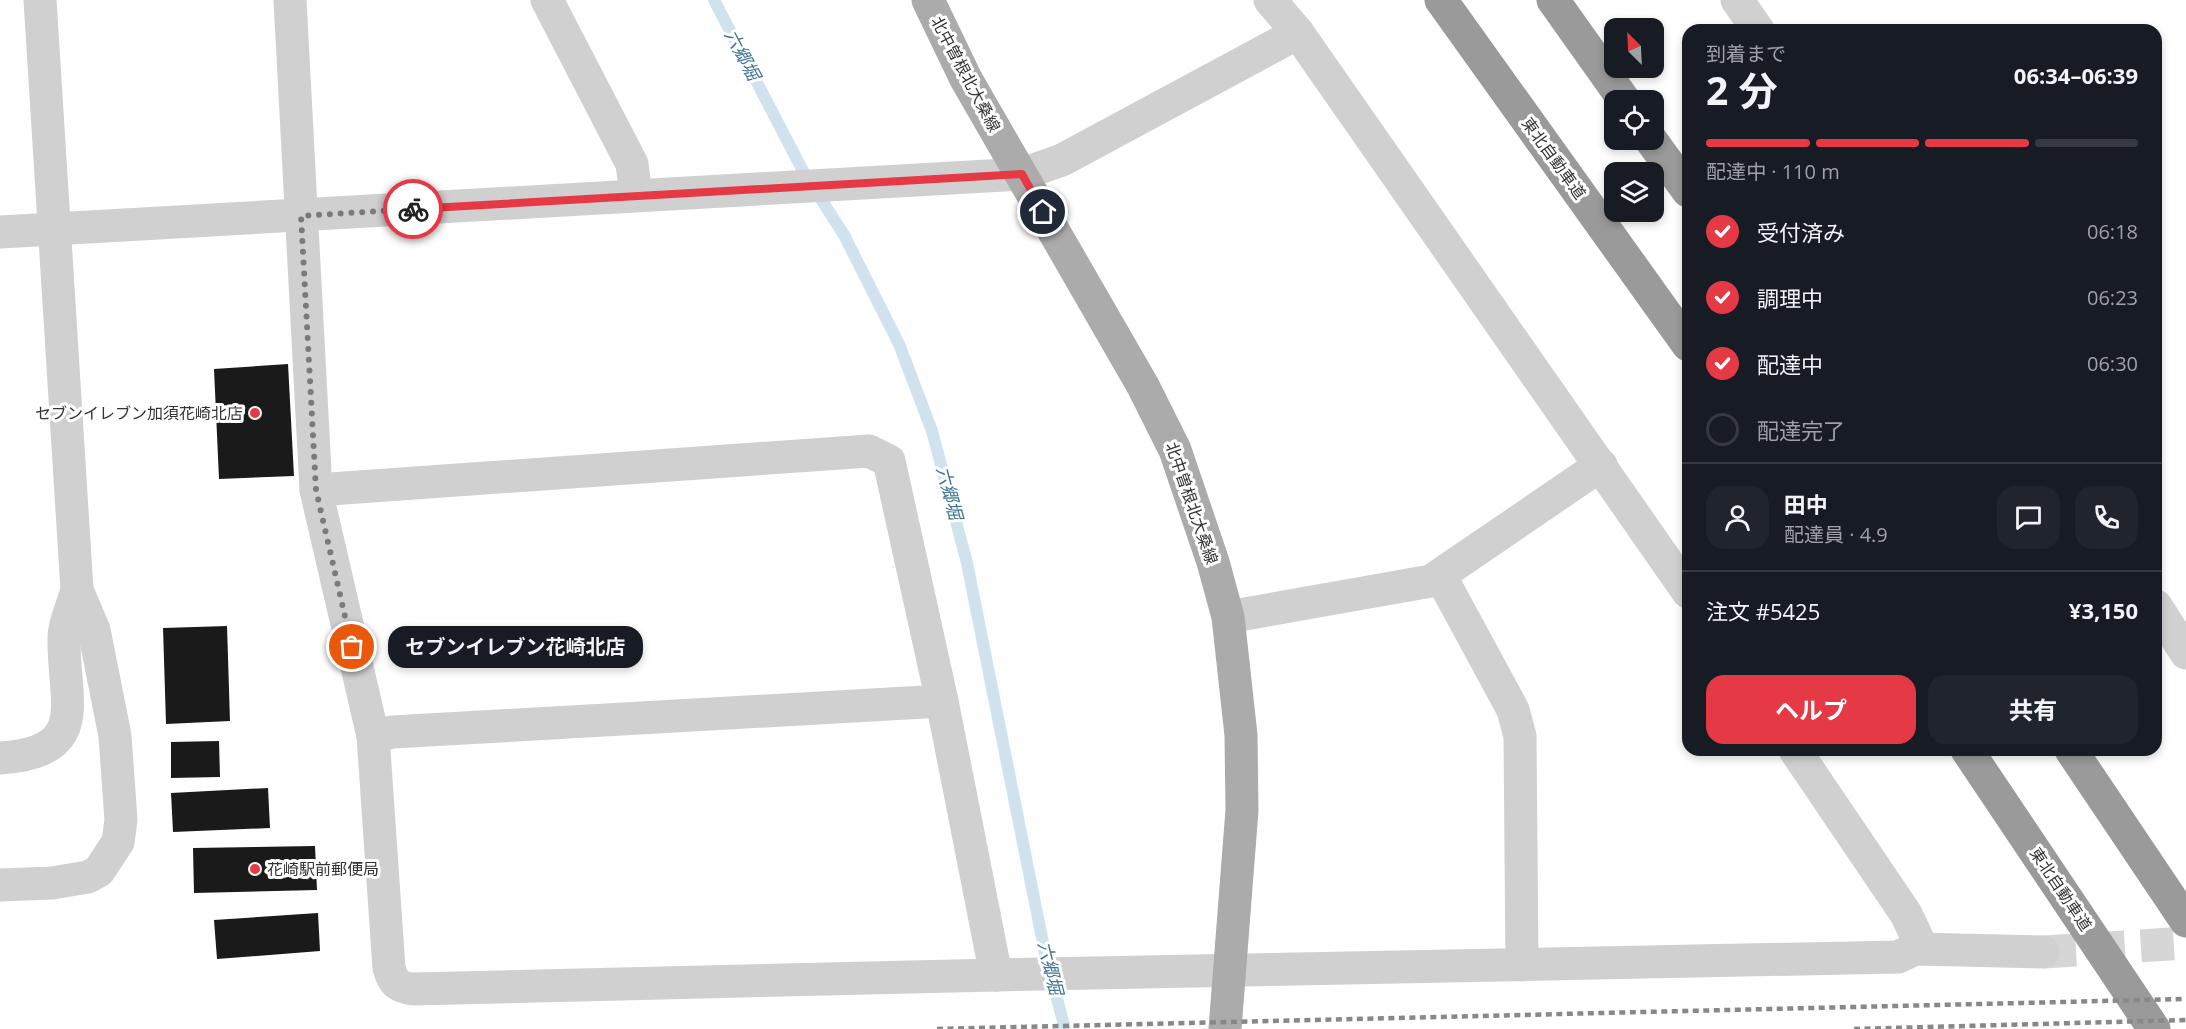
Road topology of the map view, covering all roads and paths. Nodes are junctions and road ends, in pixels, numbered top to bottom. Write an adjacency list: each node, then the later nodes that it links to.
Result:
1 (40, 0): 17 (street)
2 (290, 0): 16 (street)
3 (547, 0): 15 (street)
4 (928, 0): 13 (main road, 北中曽根北大桑線)
5 (1270, 0): 10 (street)
6 (1441, 0): 19 (highway, 東北自動車道)
7 (1553, 0): 11 (highway)
8 (1737, 0): 9 (street)
9 (1754, 24)
10 (1298, 33): 13 (street); 20 (street)
11 (1617, 90)
12 (1658, 150): 14 (highway)
13 (1022, 174): 15 (street); 26 (main road, 北中曽根北大桑線)
14 (1682, 183)
15 (636, 195): 16 (street)
16 (301, 216): 17 (street); 21 (street)
17 (55, 228): 18 (street); 24 (street)
18 (0, 232)
19 (1682, 337)
20 (1601, 465): 22 (street); 23 (street)
21 (316, 490): 28 (street); 29 (street)
22 (1441, 577): 26 (street); 38 (street)
23 (1682, 583)
24 (77, 590): 33 (street); 34 (street)
25 (2162, 615): 27 (street)
26 (1228, 617): 39 (main road, 北中曽根北大桑線)
27 (2186, 653)
28 (942, 701): 29 (street); 40 (street)
29 (373, 736): 40 (street)
30 (1799, 756): 36 (street)
31 (1971, 756): 42 (highway, 東北自動車道)
32 (2075, 756): 35 (highway)
33 (0, 758)
34 (0, 885)
35 (2186, 921)
36 (1915, 949): 37 (street); 38 (street)
37 (2043, 952)
38 (1522, 965): 39 (street)
39 (1231, 971): 40 (street); 41 (main road, 北中曽根北大桑線)
40 (1010, 975)
41 (1225, 1029)
42 (2154, 1029)

